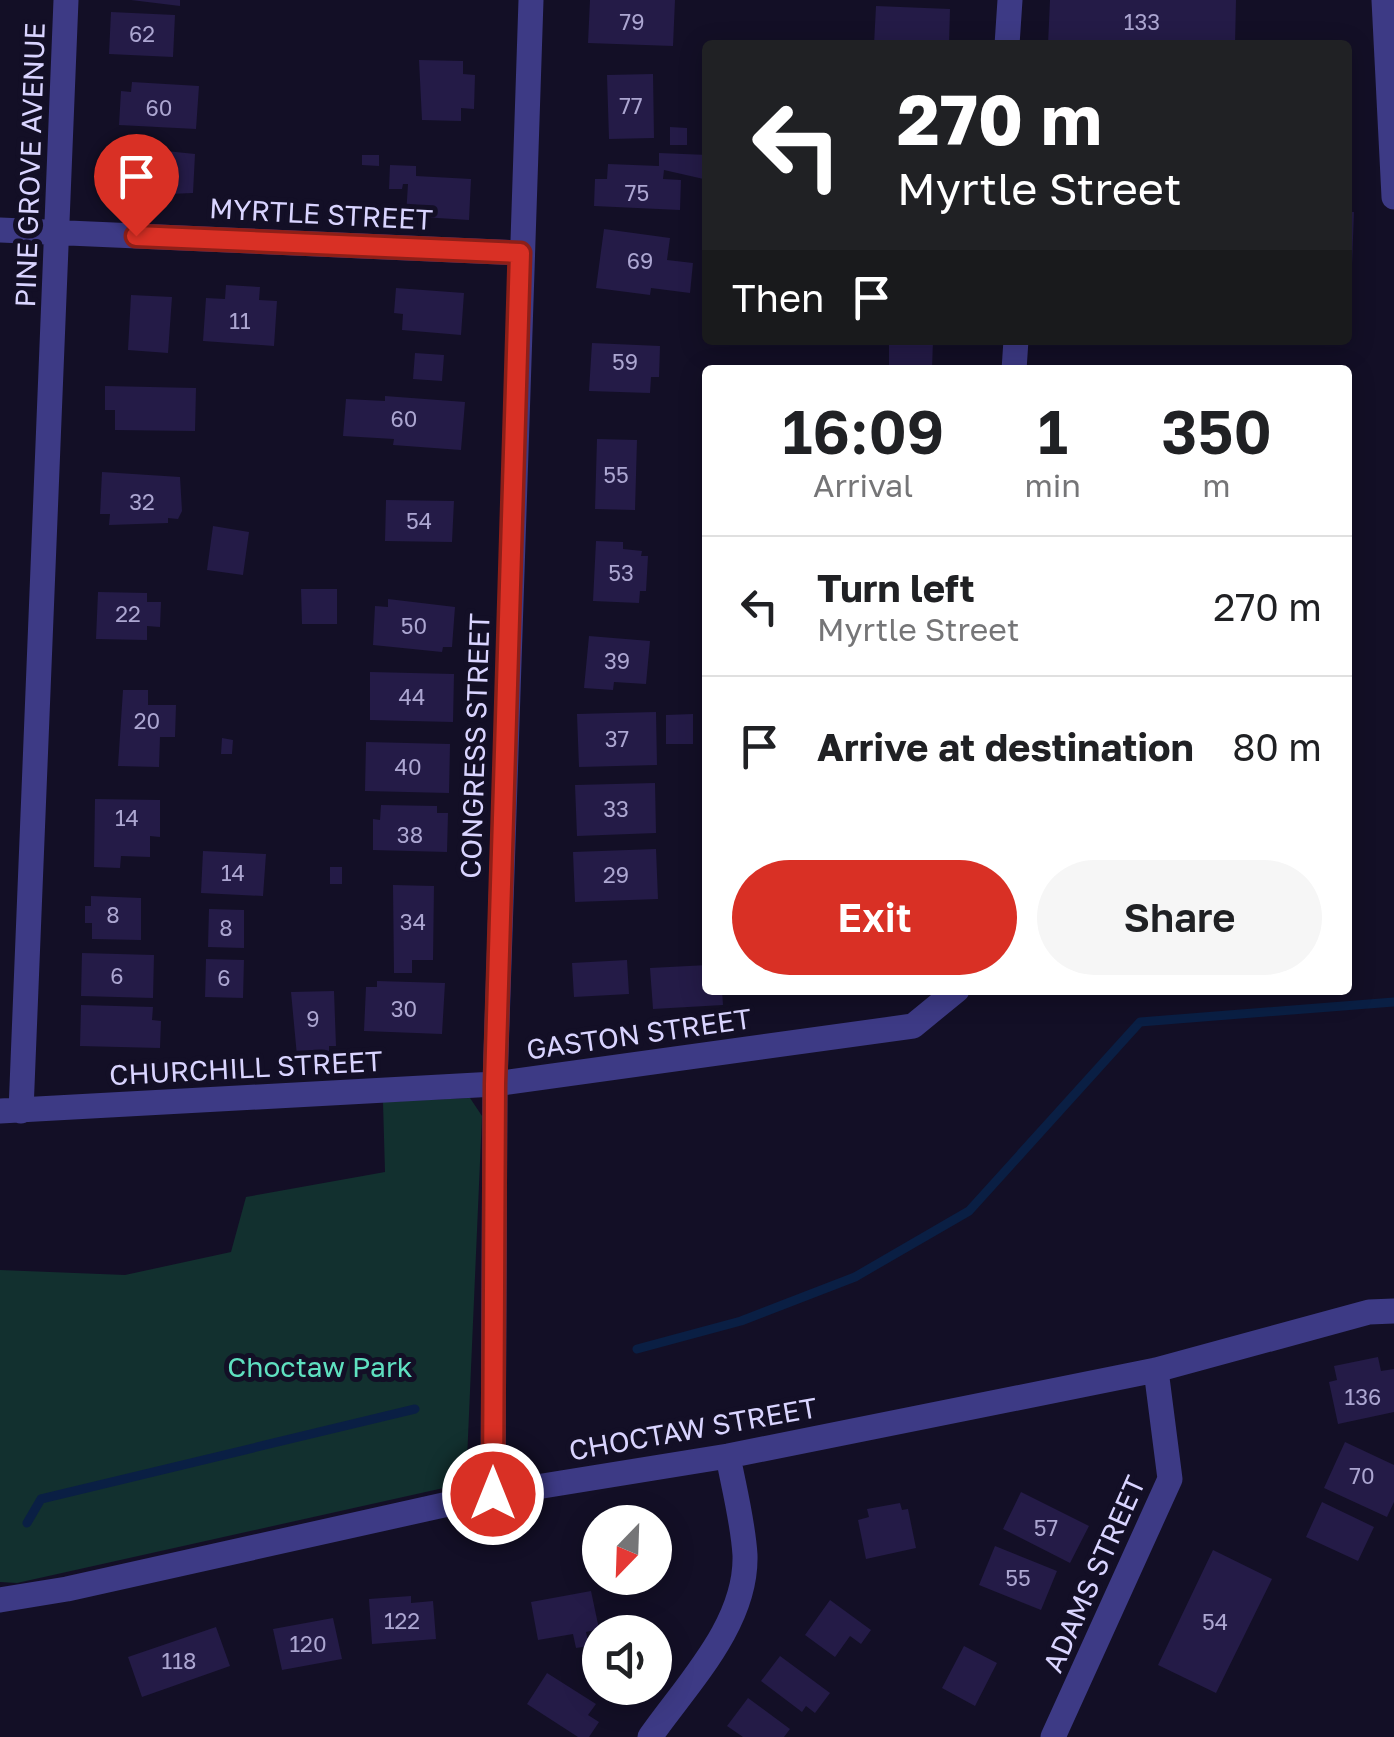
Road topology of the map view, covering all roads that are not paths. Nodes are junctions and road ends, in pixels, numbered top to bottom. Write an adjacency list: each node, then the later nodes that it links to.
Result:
1 (66, 0): 8 (street, PINE GROVE AVENUE)
2 (531, 0): 9 (street, CONGRESS STREET)
3 (1010, 0): 5 (street)
4 (1384, 0): 6 (street)
5 (1008, 40)
6 (1394, 197)
7 (0, 230): 8 (street, MYRTLE STREET)
8 (59, 233): 9 (street, MYRTLE STREET); 12 (street, PINE GROVE AVENUE)
9 (520, 253): 11 (street, CONGRESS STREET)
10 (950, 995): 11 (street, GASTON STREET)
11 (495, 1084): 12 (street, CHURCHILL STREET); 16 (street, CONGRESS STREET)
12 (10, 1111)
13 (1394, 1311): 14 (street, CHOCTAW STREET)
14 (1156, 1370): 15 (street, CHOCTAW STREET); 19 (street, ADAMS STREET)
15 (728, 1456): 16 (street, CHOCTAW STREET); 18 (street)
16 (493, 1494): 17 (street, CHOCTAW STREET)
17 (0, 1600)
18 (650, 1737)
19 (1053, 1737)

